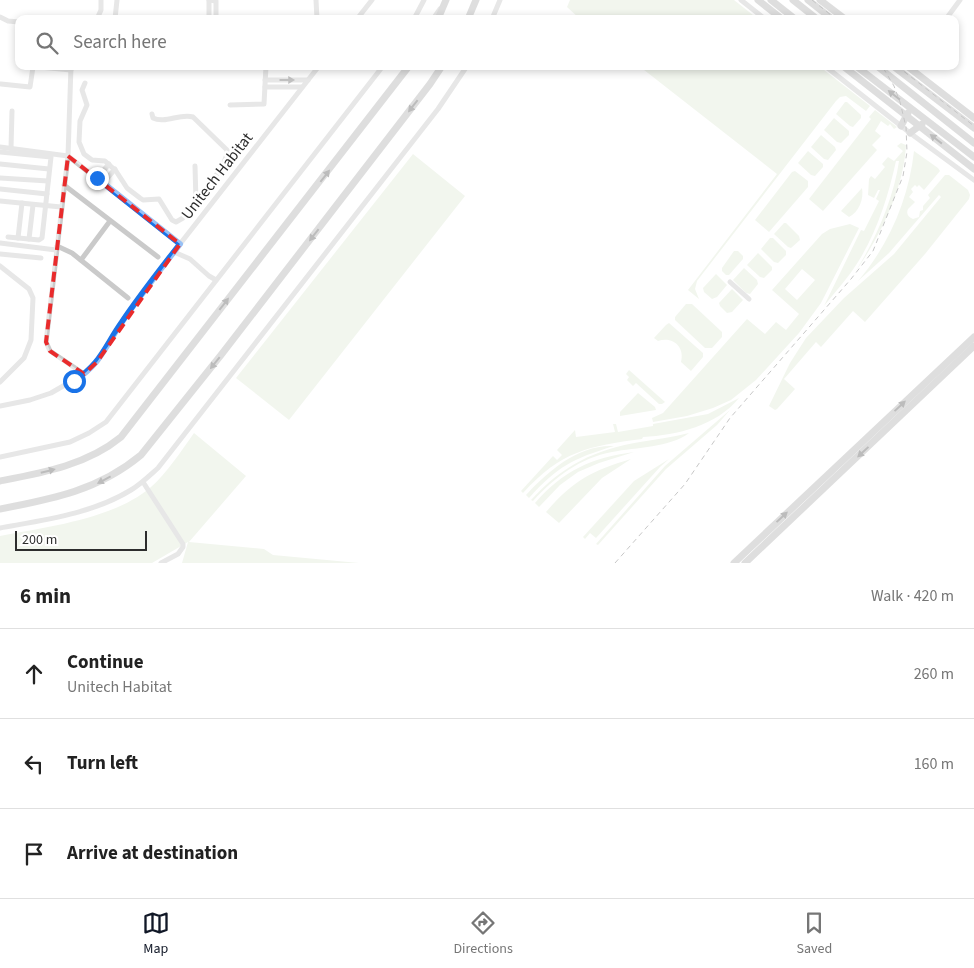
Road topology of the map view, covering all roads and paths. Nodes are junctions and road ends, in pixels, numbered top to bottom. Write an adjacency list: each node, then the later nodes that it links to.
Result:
1 (102, 0): 18 (street)
2 (117, 0): 19 (street)
3 (209, 0): 20 (street); 21 (street)
4 (316, 0): 22 (street)
5 (372, 0): 23 (street)
6 (424, 0): 24 (street)
7 (476, 0): 27 (street)
8 (500, 0): 28 (street)
9 (741, 0): 29 (street)
10 (758, 0): 30 (street)
11 (771, 0): 31 (street)
12 (793, 0): 32 (street)
13 (808, 0): 33 (street)
14 (820, 0): 34 (street)
15 (950, 0): 17 (street)
16 (445, 2): 25 (street); 26 (street)
17 (958, 2): 35 (street)
18 (99, 15)
19 (115, 15)
20 (209, 15)
21 (216, 15)
22 (317, 15)
23 (360, 15)
24 (416, 15)
25 (436, 15)
26 (440, 15)
27 (470, 15)
28 (494, 15)
29 (760, 15)
30 (777, 15)
31 (790, 15)
32 (812, 15)
33 (827, 15)
34 (840, 15)
35 (949, 15)
36 (0, 18): 37 (street)
37 (15, 22)
38 (33, 70): 55 (street)
39 (71, 70): 72 (street)
40 (266, 70): 52 (street)
41 (316, 70): 53 (street, Unitech Habitat)
42 (380, 70): 107 (street)
43 (406, 70): 117 (street, one-way to 43)
44 (439, 70): 119 (street, one-way to 119)
45 (464, 70): 118 (street)
46 (830, 70): 64 (street)
47 (850, 70): 60 (street)
48 (861, 70): 60 (street, one-way to 48)
49 (882, 70): 68 (street)
50 (899, 70): 66 (street)
51 (913, 70): 62 (street)
52 (265, 80): 53 (street, one-way to 53); 56 (street)
53 (308, 80): 57 (street, Unitech Habitat)
54 (85, 83): 75 (street)
55 (1, 84)
56 (265, 87): 57 (street); 58 (street)
57 (302, 88): 99 (street, Unitech Habitat)
58 (230, 105)
59 (12, 111): 70 (street)
60 (909, 112): 63 (street); 64 (street); 65 (street)
61 (152, 114): 89 (street)
62 (974, 118)
63 (927, 121): 65 (street); 73 (street)
64 (901, 126): 67 (street)
65 (920, 126): 67 (street); 79 (street, one-way to 65)
66 (974, 128)
67 (910, 133): 82 (street)
68 (974, 142)
69 (0, 147): 70 (street)
70 (11, 148): 72 (street)
71 (0, 152): 77 (street)
72 (68, 156): 81 (street); 85 (street)
73 (974, 157)
74 (0, 164): 77 (street)
75 (109, 164): 78 (street); 81 (street)
76 (195, 166): 89 (street)
77 (49, 169): 83 (street)
78 (114, 169): 84 (street); 89 (street)
79 (974, 169)
80 (0, 178): 83 (street)
81 (97, 178): 84 (street)
82 (974, 180)
83 (48, 181): 87 (street)
84 (103, 183): 99 (street)
85 (64, 186): 93 (street); 94 (street)
86 (0, 189): 87 (street)
87 (47, 194): 92 (street)
88 (0, 201): 90 (street)
89 (196, 202)
90 (22, 204): 91 (street); 96 (street)
91 (33, 205): 92 (street); 97 (street)
92 (45, 206): 93 (street); 97 (street)
93 (61, 207): 100 (street)
94 (110, 220): 103 (street); 105 (street)
95 (8, 237): 96 (street)
96 (18, 238): 97 (street)
97 (29, 239)
98 (0, 243): 100 (street)
99 (180, 244): 101 (street, Unitech Habitat)
100 (56, 248): 105 (street); 113 (street)
101 (174, 252): 107 (street); 113 (street, Unitech Habitat)
102 (0, 254): 104 (street)
103 (158, 257)
104 (41, 258)
105 (81, 260): 109 (street)
106 (0, 266): 114 (street)
107 (216, 280): 116 (street)
108 (730, 282): 110 (street)
109 (128, 298)
110 (749, 299)
111 (974, 337): 122 (street, one-way to 111)
112 (974, 346): 123 (street, one-way to 123)
113 (84, 374): 115 (street, Unitech Habitat)
114 (0, 382)
115 (0, 406)
116 (0, 457)
117 (0, 482)
118 (143, 482): 120 (street); 121 (street)
119 (0, 509)
120 (0, 528)
121 (161, 563)
122 (734, 563)
123 (745, 563)

